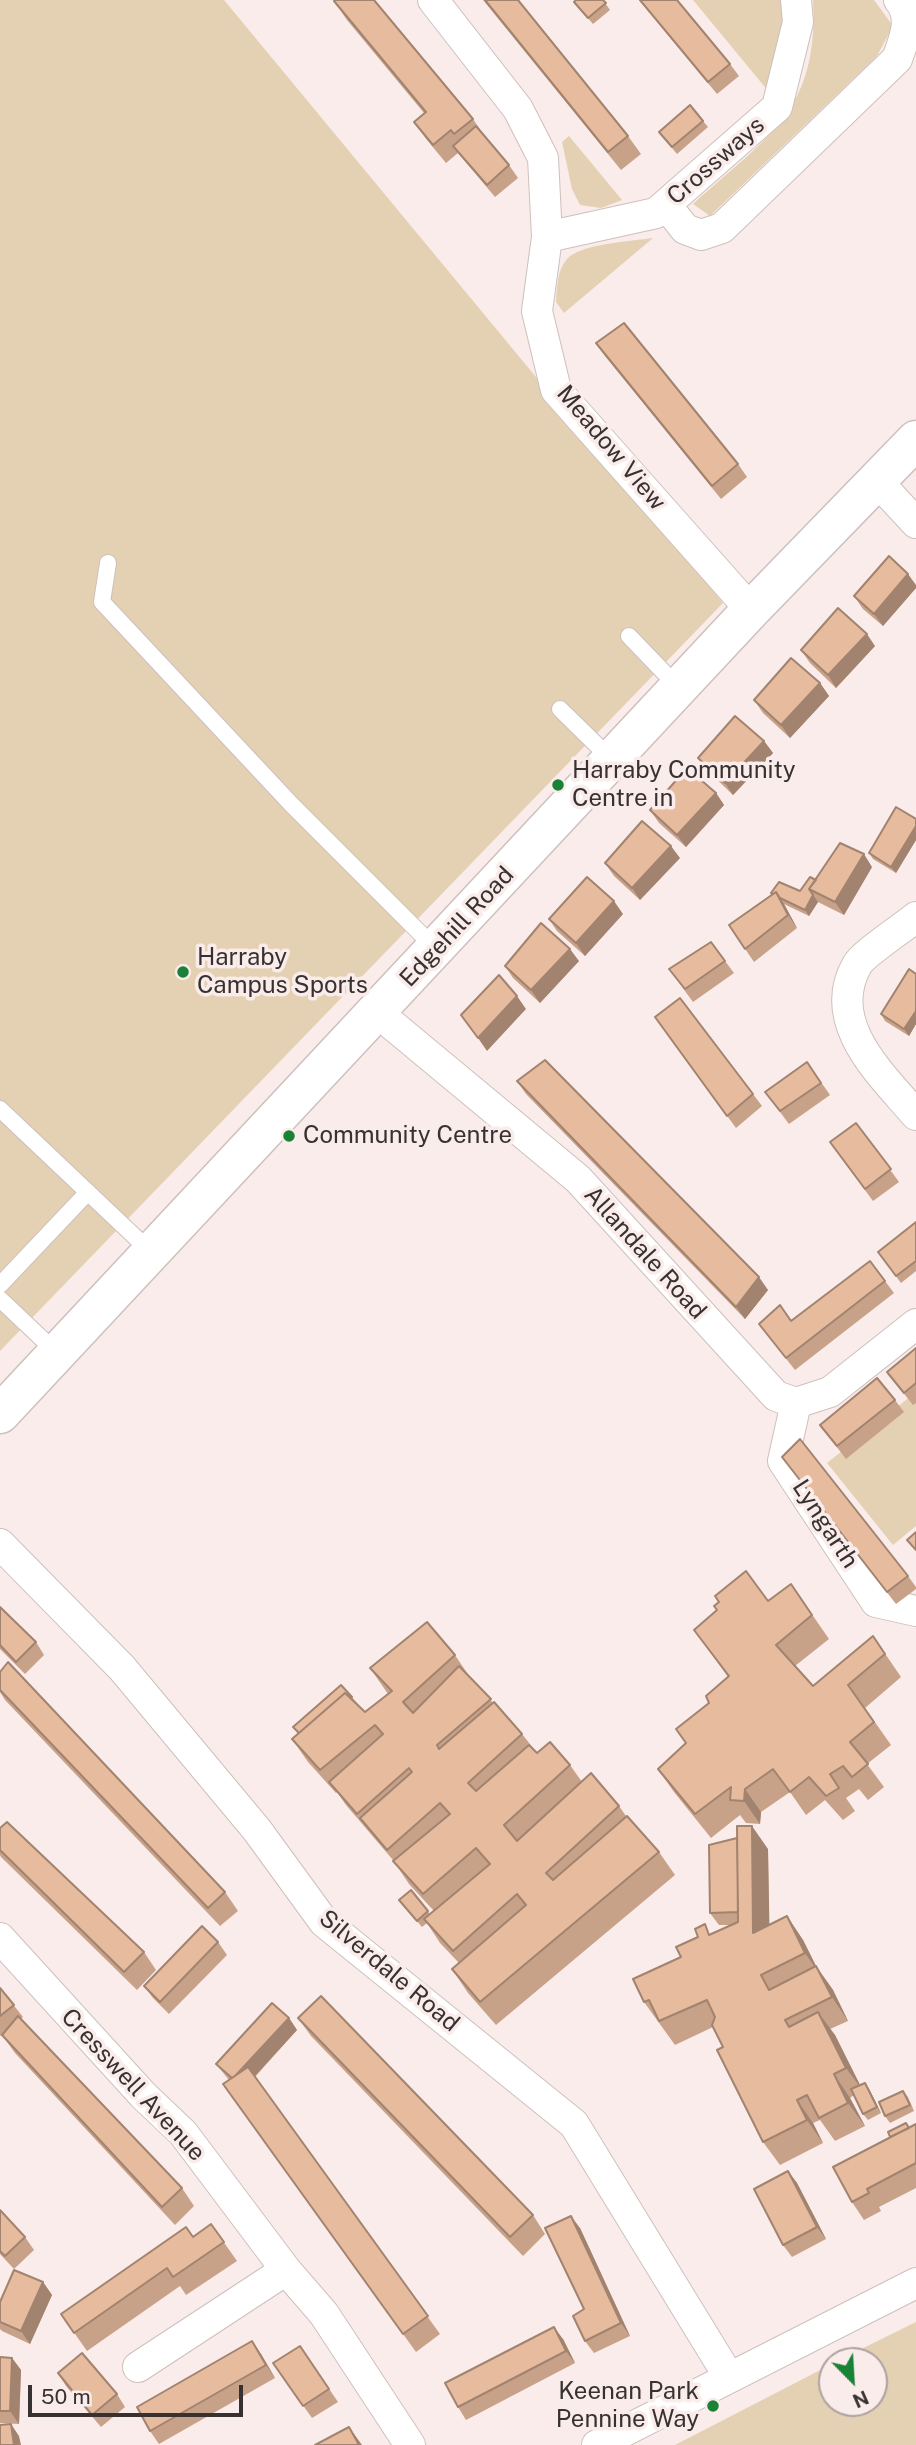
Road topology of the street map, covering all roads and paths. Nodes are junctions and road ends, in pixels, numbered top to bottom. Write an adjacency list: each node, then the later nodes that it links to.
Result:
1 (433, 0): 5 (street, Meadow View)
2 (796, 0): 4 (street, Crossways)
3 (899, 0): 4 (street)
4 (666, 205): 5 (street, Crossways)
5 (547, 237): 10 (street, Meadow View)
6 (916, 440): 7 (street, Edgehill Road)
7 (876, 480): 8 (street); 10 (street, Edgehill Road)
8 (916, 523)
9 (108, 564): 16 (lane)
10 (751, 610): 12 (street, Edgehill Road)
11 (629, 636): 12 (lane)
12 (680, 688): 14 (street, Edgehill Road)
13 (561, 709): 14 (lane)
14 (612, 760): 16 (street, Edgehill Road)
15 (916, 918): 19 (street)
16 (436, 949): 17 (street, Edgehill Road)
17 (378, 1013): 21 (street, Edgehill Road); 26 (street, Allandale Road)
18 (0, 1109): 20 (lane)
19 (916, 1115)
20 (89, 1192): 21 (lane); 22 (lane)
21 (152, 1252): 25 (street, Edgehill Road)
22 (0, 1286)
23 (0, 1299): 25 (lane)
24 (916, 1324): 26 (street)
25 (57, 1353): 27 (street, Edgehill Road)
26 (796, 1403): 29 (street, Lyngarth)
27 (0, 1415)
28 (0, 1544): 34 (street, Silverdale Road)
29 (916, 1611)
30 (0, 1938): 31 (street, Cresswell Avenue)
31 (286, 2270): 33 (street); 35 (street, Cresswell Avenue)
32 (916, 2283): 34 (street)
33 (138, 2367)
34 (729, 2377): 36 (street)
35 (410, 2445)
36 (597, 2445)

